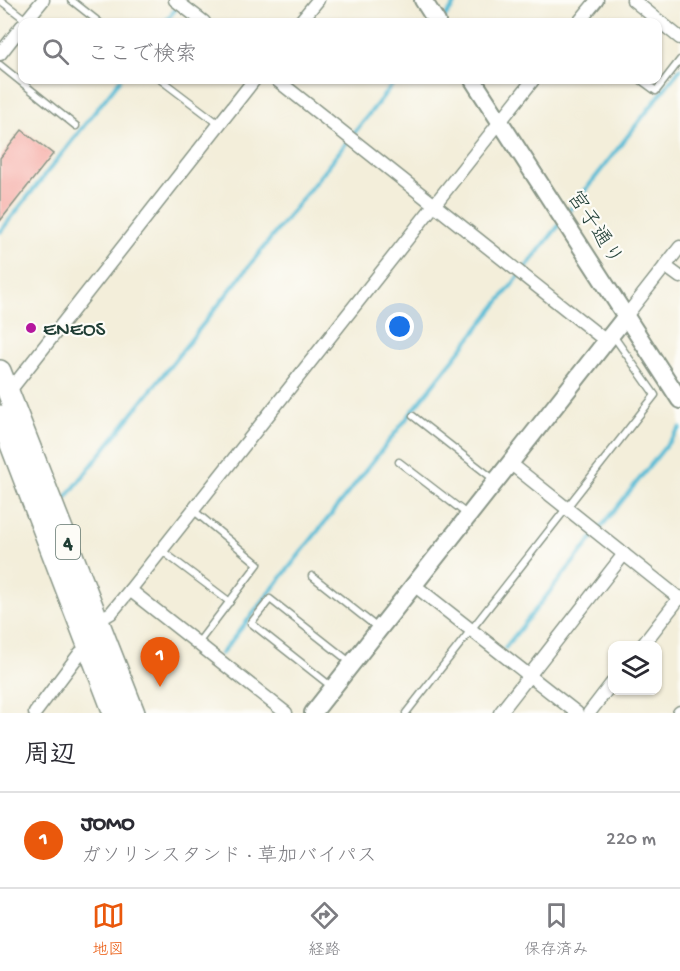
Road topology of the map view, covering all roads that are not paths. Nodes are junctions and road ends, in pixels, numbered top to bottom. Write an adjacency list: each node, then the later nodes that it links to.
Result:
1 (0, 0): 9 (lane)
2 (43, 0): 10 (street)
3 (71, 0): 11 (lane)
4 (175, 0): 12 (street)
5 (318, 0): 13 (street)
6 (423, 0): 14 (street)
7 (597, 0): 15 (street)
8 (633, 0): 16 (street)
9 (20, 18)
10 (29, 18)
11 (94, 18)
12 (199, 18)
13 (303, 18)
14 (434, 18)
15 (582, 18)
16 (655, 18)
17 (662, 23): 19 (street)
18 (18, 32): 20 (street)
19 (680, 38)
20 (0, 56): 22 (lane)
21 (680, 60): 23 (lane)
22 (18, 73)
23 (662, 83)
24 (30, 84): 34 (lane)
25 (166, 84): 33 (lane)
26 (251, 84): 33 (street)
27 (283, 84): 35 (street)
28 (476, 84): 32 (street, 宮子通り)
29 (530, 84): 32 (street)
30 (646, 84): 31 (lane)
31 (661, 84)
32 (500, 121): 35 (street); 39 (street, 宮子通り)
33 (219, 124): 42 (street)
34 (76, 126)
35 (434, 204): 40 (street); 50 (street)
36 (680, 247): 37 (street)
37 (665, 266): 38 (street); 39 (street)
38 (680, 277)
39 (626, 316): 40 (street); 43 (street, 宮子通り)
40 (609, 338): 47 (street); 49 (lane)
41 (0, 371): 42 (highway, 4)
42 (8, 393): 59 (highway, 4)
43 (680, 400)
44 (0, 416): 64 (highway, 4)
45 (414, 416): 48 (lane)
46 (399, 462): 51 (lane)
47 (510, 463): 48 (street); 49 (street)
48 (496, 481): 51 (street)
49 (566, 508): 53 (street); 61 (lane)
50 (192, 510): 52 (street); 58 (lane)
51 (469, 516): 55 (street)
52 (161, 550): 56 (street); 58 (lane)
53 (624, 554): 57 (street); 66 (street)
54 (312, 576): 60 (lane)
55 (414, 585): 60 (street); 61 (street)
56 (130, 590): 59 (street); 63 (street)
57 (680, 598): 62 (street)
58 (230, 602): 63 (lane)
59 (99, 620): 71 (highway, 4)
60 (380, 629): 65 (street)
61 (471, 630): 66 (street); 74 (lane)
62 (645, 641)
63 (198, 643): 72 (street)
64 (90, 648): 69 (street); 70 (highway, 4)
65 (352, 663): 67 (street); 67 (lane)
66 (529, 675): 75 (street); 76 (street)
67 (333, 688): 73 (street)
68 (608, 688): 77 (street)
69 (35, 713)
70 (114, 713)
71 (134, 713)
72 (286, 713)
73 (313, 713)
74 (406, 713)
75 (500, 713)
76 (577, 713)
77 (589, 713)

